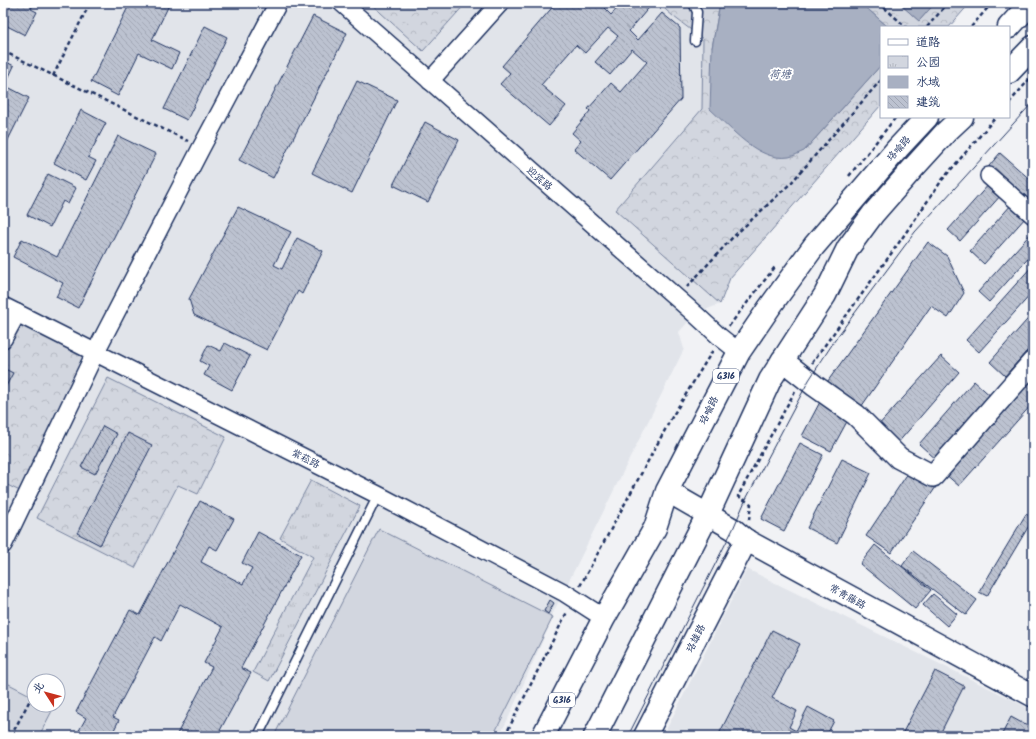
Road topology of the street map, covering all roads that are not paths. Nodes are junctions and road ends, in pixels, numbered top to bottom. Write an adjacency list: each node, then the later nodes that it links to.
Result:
1 (278, 3): 18 (street)
2 (342, 3): 10 (street, 迎宾路)
3 (500, 3): 10 (street)
4 (693, 3): 7 (lane)
5 (1032, 3): 6 (main road)
6 (1010, 26)
7 (695, 41)
8 (1033, 47): 9 (main road)
9 (1010, 71)
10 (430, 81): 17 (street, 迎宾路)
11 (926, 118): 17 (main road, 珞喻路 / G316)
12 (961, 118): 19 (main road)
13 (989, 176): 14 (street)
14 (1033, 215)
15 (10, 309): 16 (street); 18 (street, 紫菘路)
16 (3, 339)
17 (739, 352): 21 (main road, 珞喻路 / G316)
18 (95, 353): 22 (street, 紫菘路); 25 (street)
19 (782, 360): 20 (street); 23 (main road)
20 (1033, 362)
21 (667, 491): 23 (street, 常青藤路); 26 (main road, 珞喻路 / G316)
22 (378, 494): 26 (street, 紫菘路); 28 (lane)
23 (708, 514): 24 (street, 常青藤路); 30 (main road)
24 (746, 540): 27 (street, 常青藤路); 31 (main road, 珞雄路)
25 (3, 544)
26 (604, 618): 29 (main road, 珞喻路 / G316)
27 (1033, 696)
28 (258, 736)
29 (543, 736)
30 (595, 736)
31 (645, 736)

